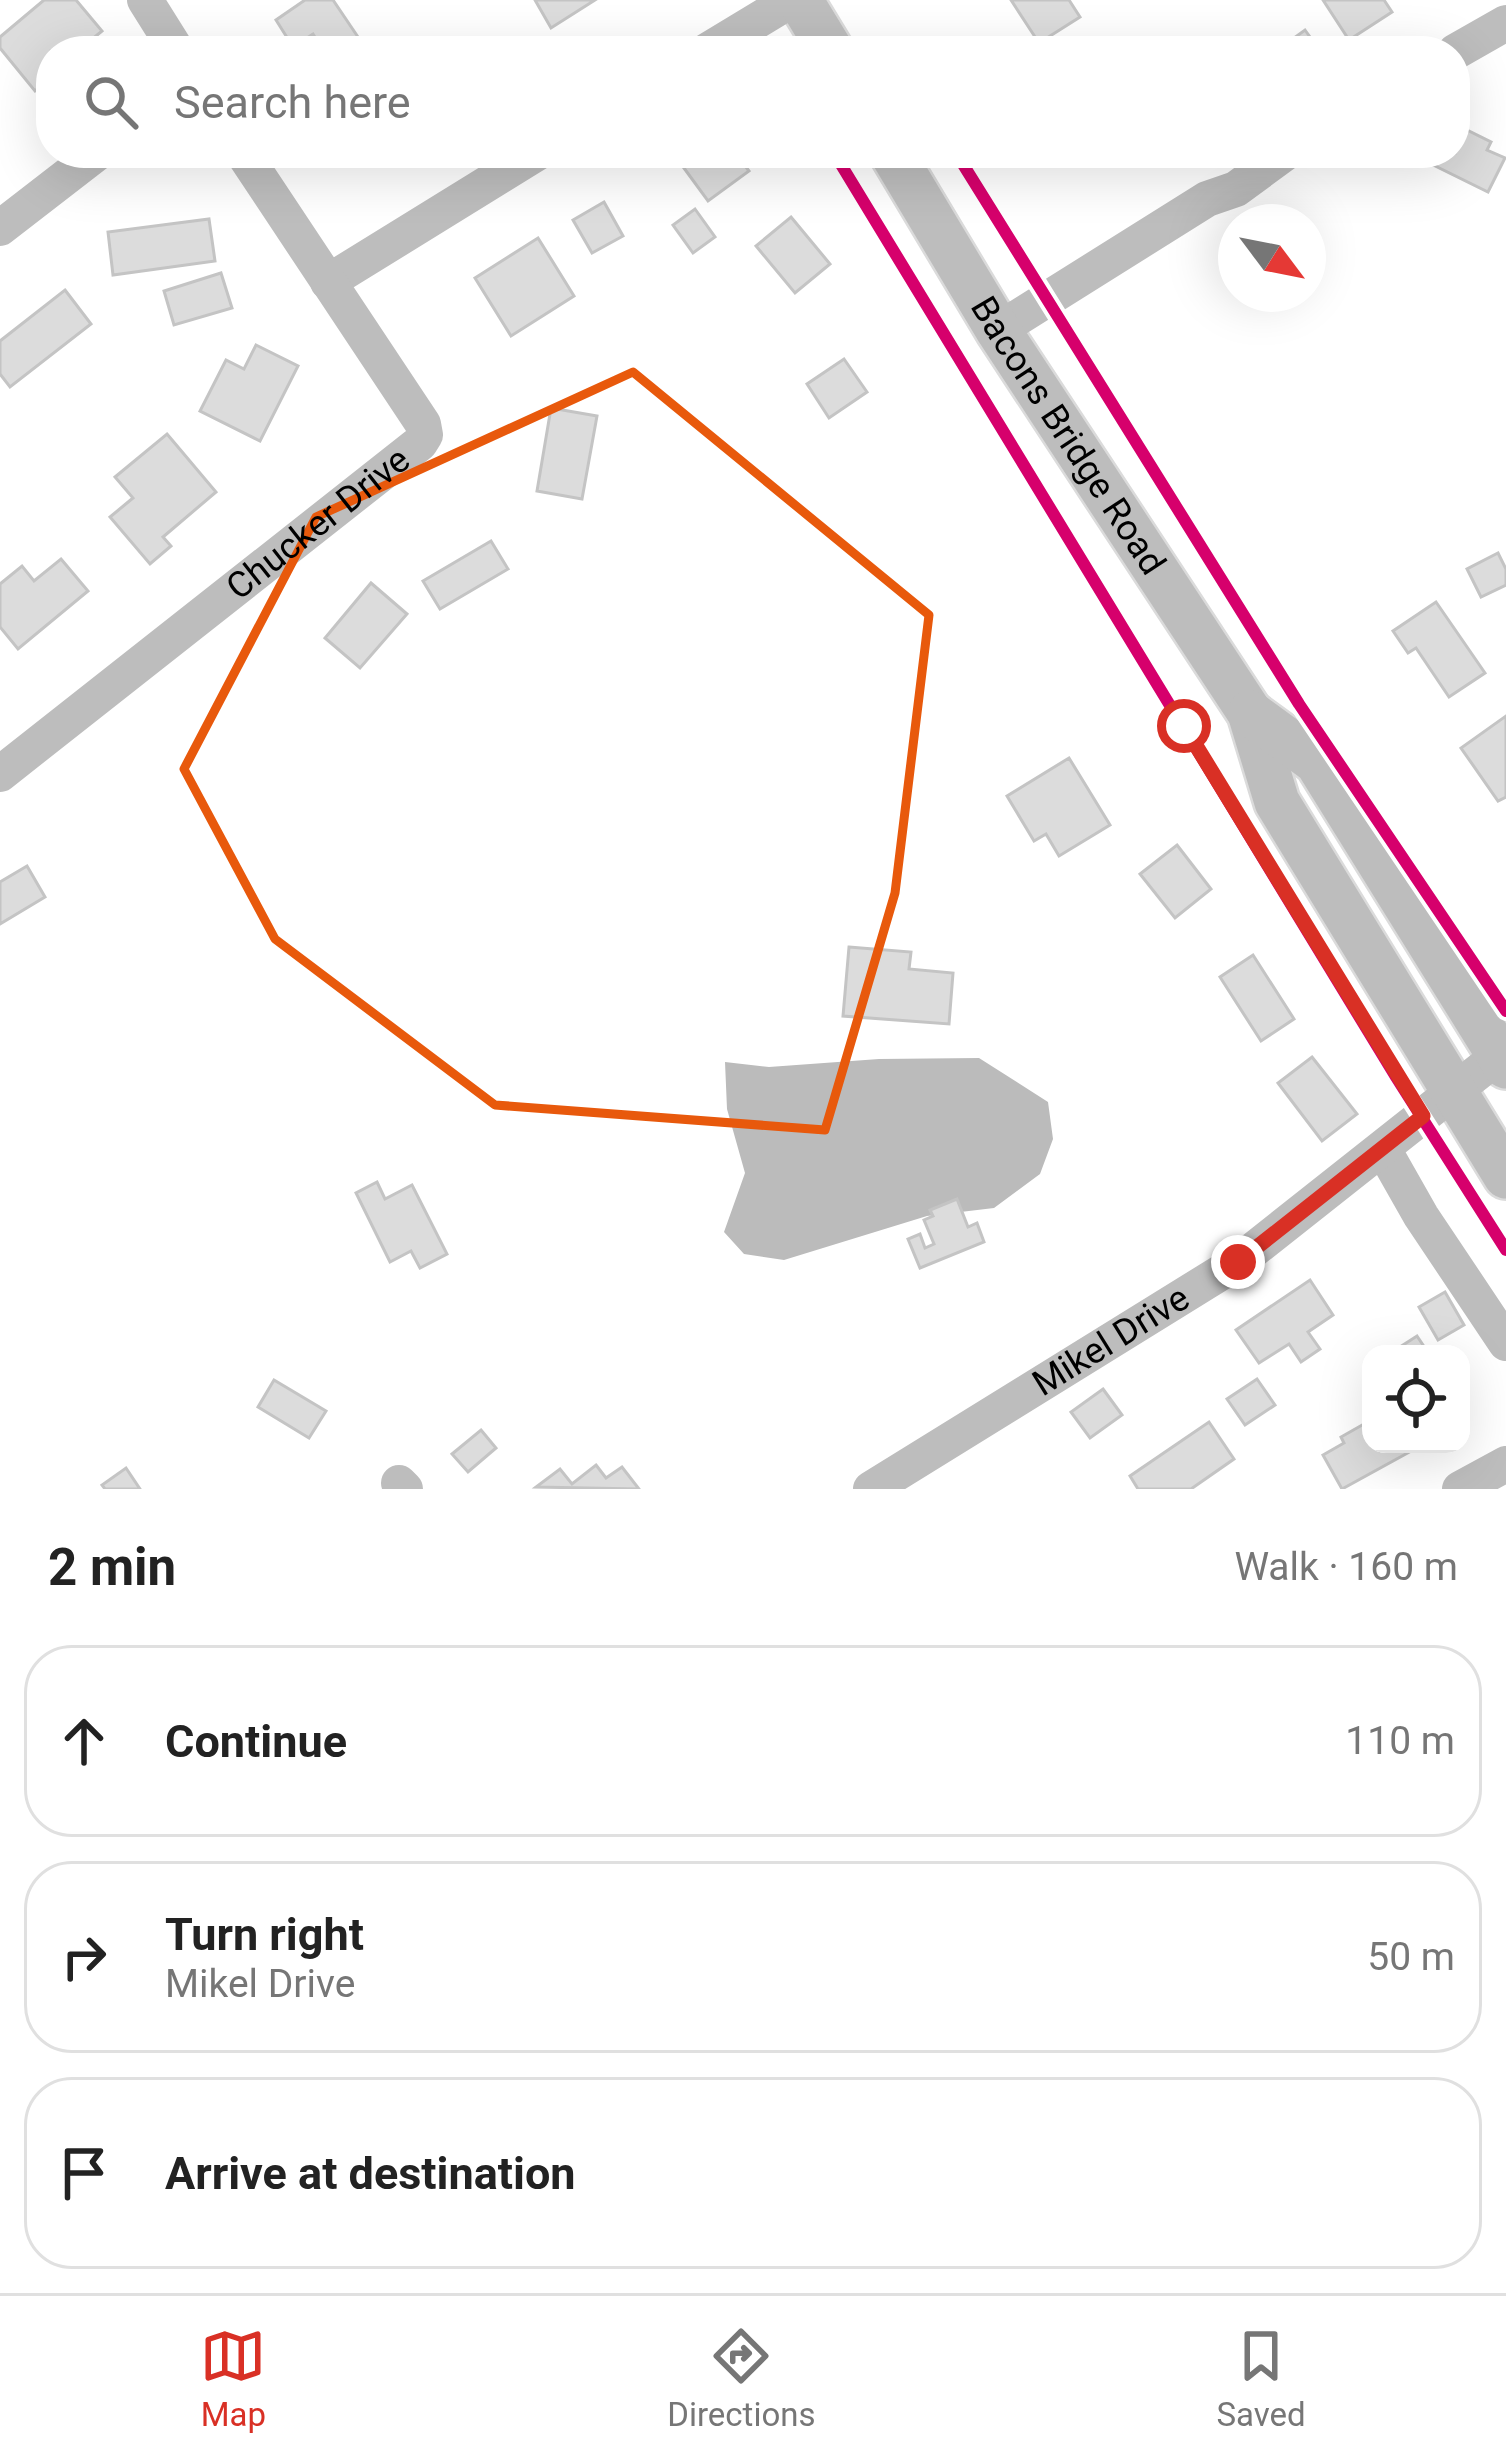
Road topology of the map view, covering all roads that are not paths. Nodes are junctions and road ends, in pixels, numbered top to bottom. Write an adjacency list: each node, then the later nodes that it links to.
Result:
1 (145, 0): 4 (street)
2 (796, 0): 5 (street); 6 (main road)
3 (1506, 23): 7 (street)
4 (167, 36)
5 (732, 36)
6 (821, 36)
7 (1470, 43)
8 (78, 168): 13 (street)
9 (253, 168): 14 (street, Chucker Drive)
10 (513, 168): 14 (street)
11 (901, 168): 15 (main road, Bacons Bridge Road)
12 (1265, 168): 15 (street)
13 (0, 228)
14 (328, 282): 17 (street, Chucker Drive)
15 (998, 330): 16 (main road, Bacons Bridge Road)
16 (1250, 713): 18 (main road, Bacons Bridge Road); 19 (main road, Bacons Bridge Road)
17 (0, 775)
18 (1504, 1057): 19 (street, Mikel Drive)
19 (1455, 1090): 20 (street, Mikel Drive); 21 (main road, Bacons Bridge Road)
20 (1383, 1148): 22 (street); 24 (street, Mikel Drive)
21 (1506, 1176)
22 (1506, 1343)
23 (1506, 1464): 25 (street)
24 (872, 1489)
25 (1460, 1489)

